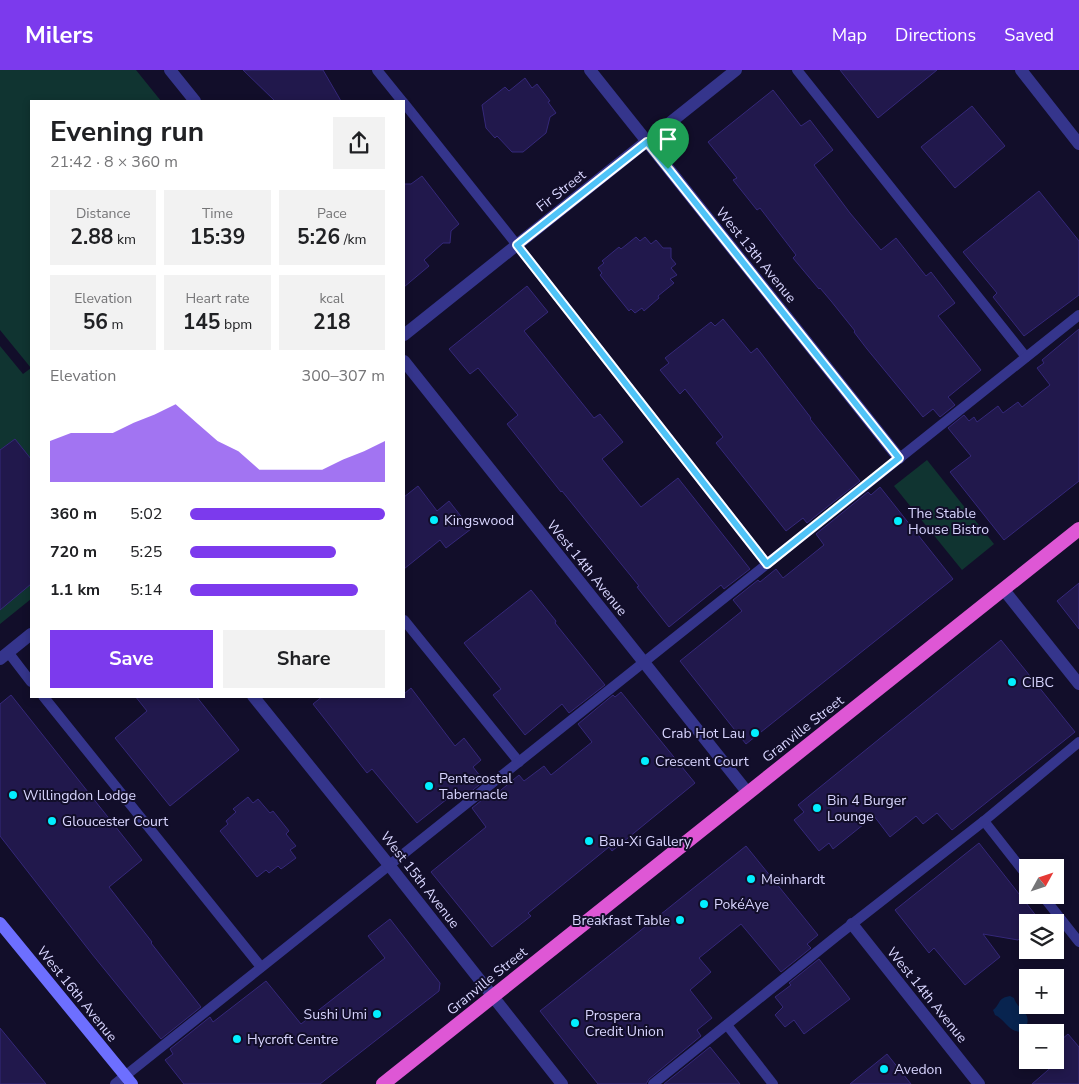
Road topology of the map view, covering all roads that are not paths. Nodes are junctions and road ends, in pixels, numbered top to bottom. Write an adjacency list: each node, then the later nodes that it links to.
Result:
1 (170, 70): 7 (street)
2 (377, 70): 8 (lane)
3 (590, 70): 10 (street, West 13th Avenue)
4 (736, 70): 10 (street, Fir Street)
5 (798, 70): 15 (lane)
6 (1021, 70): 11 (street)
7 (194, 100)
8 (401, 100)
9 (405, 105): 12 (lane)
10 (647, 142): 12 (street, Fir Street); 17 (street, West 13th Avenue)
11 (1079, 144)
12 (517, 245): 14 (street, Fir Street); 19 (lane)
13 (1079, 315): 15 (lane)
14 (405, 334)
15 (1026, 357): 17 (lane)
16 (405, 362): 24 (street, West 14th Avenue)
17 (899, 458): 19 (lane)
18 (1079, 529): 20 (highway, Granville Street)
19 (767, 564): 24 (lane)
20 (1004, 590): 26 (street); 31 (highway, Granville Street)
21 (405, 621): 30 (lane)
22 (30, 635): 23 (street)
23 (4, 656): 25 (lane)
24 (644, 662): 30 (lane); 31 (street, West 14th Avenue)
25 (30, 681)
26 (1079, 684)
27 (45, 698): 39 (lane)
28 (255, 698): 33 (street, West 15th Avenue)
29 (1079, 742): 32 (lane)
30 (519, 762): 33 (lane)
31 (748, 793): 40 (highway, Granville Street)
32 (984, 821): 34 (lane); 37 (lane)
33 (389, 865): 39 (lane); 40 (street, West 15th Avenue)
34 (1019, 865)
35 (1049, 904): 38 (lane)
36 (0, 923): 42 (main road, West 16th Avenue)
37 (852, 924): 41 (lane); 47 (street, West 14th Avenue)
38 (1079, 942)
39 (261, 967): 42 (lane)
40 (493, 997): 43 (highway, Granville Street); 44 (street, West 15th Avenue)
41 (727, 1025): 45 (lane); 46 (lane)
42 (124, 1081)
43 (384, 1084)
44 (562, 1084)
45 (654, 1084)
46 (773, 1084)
47 (979, 1084)

